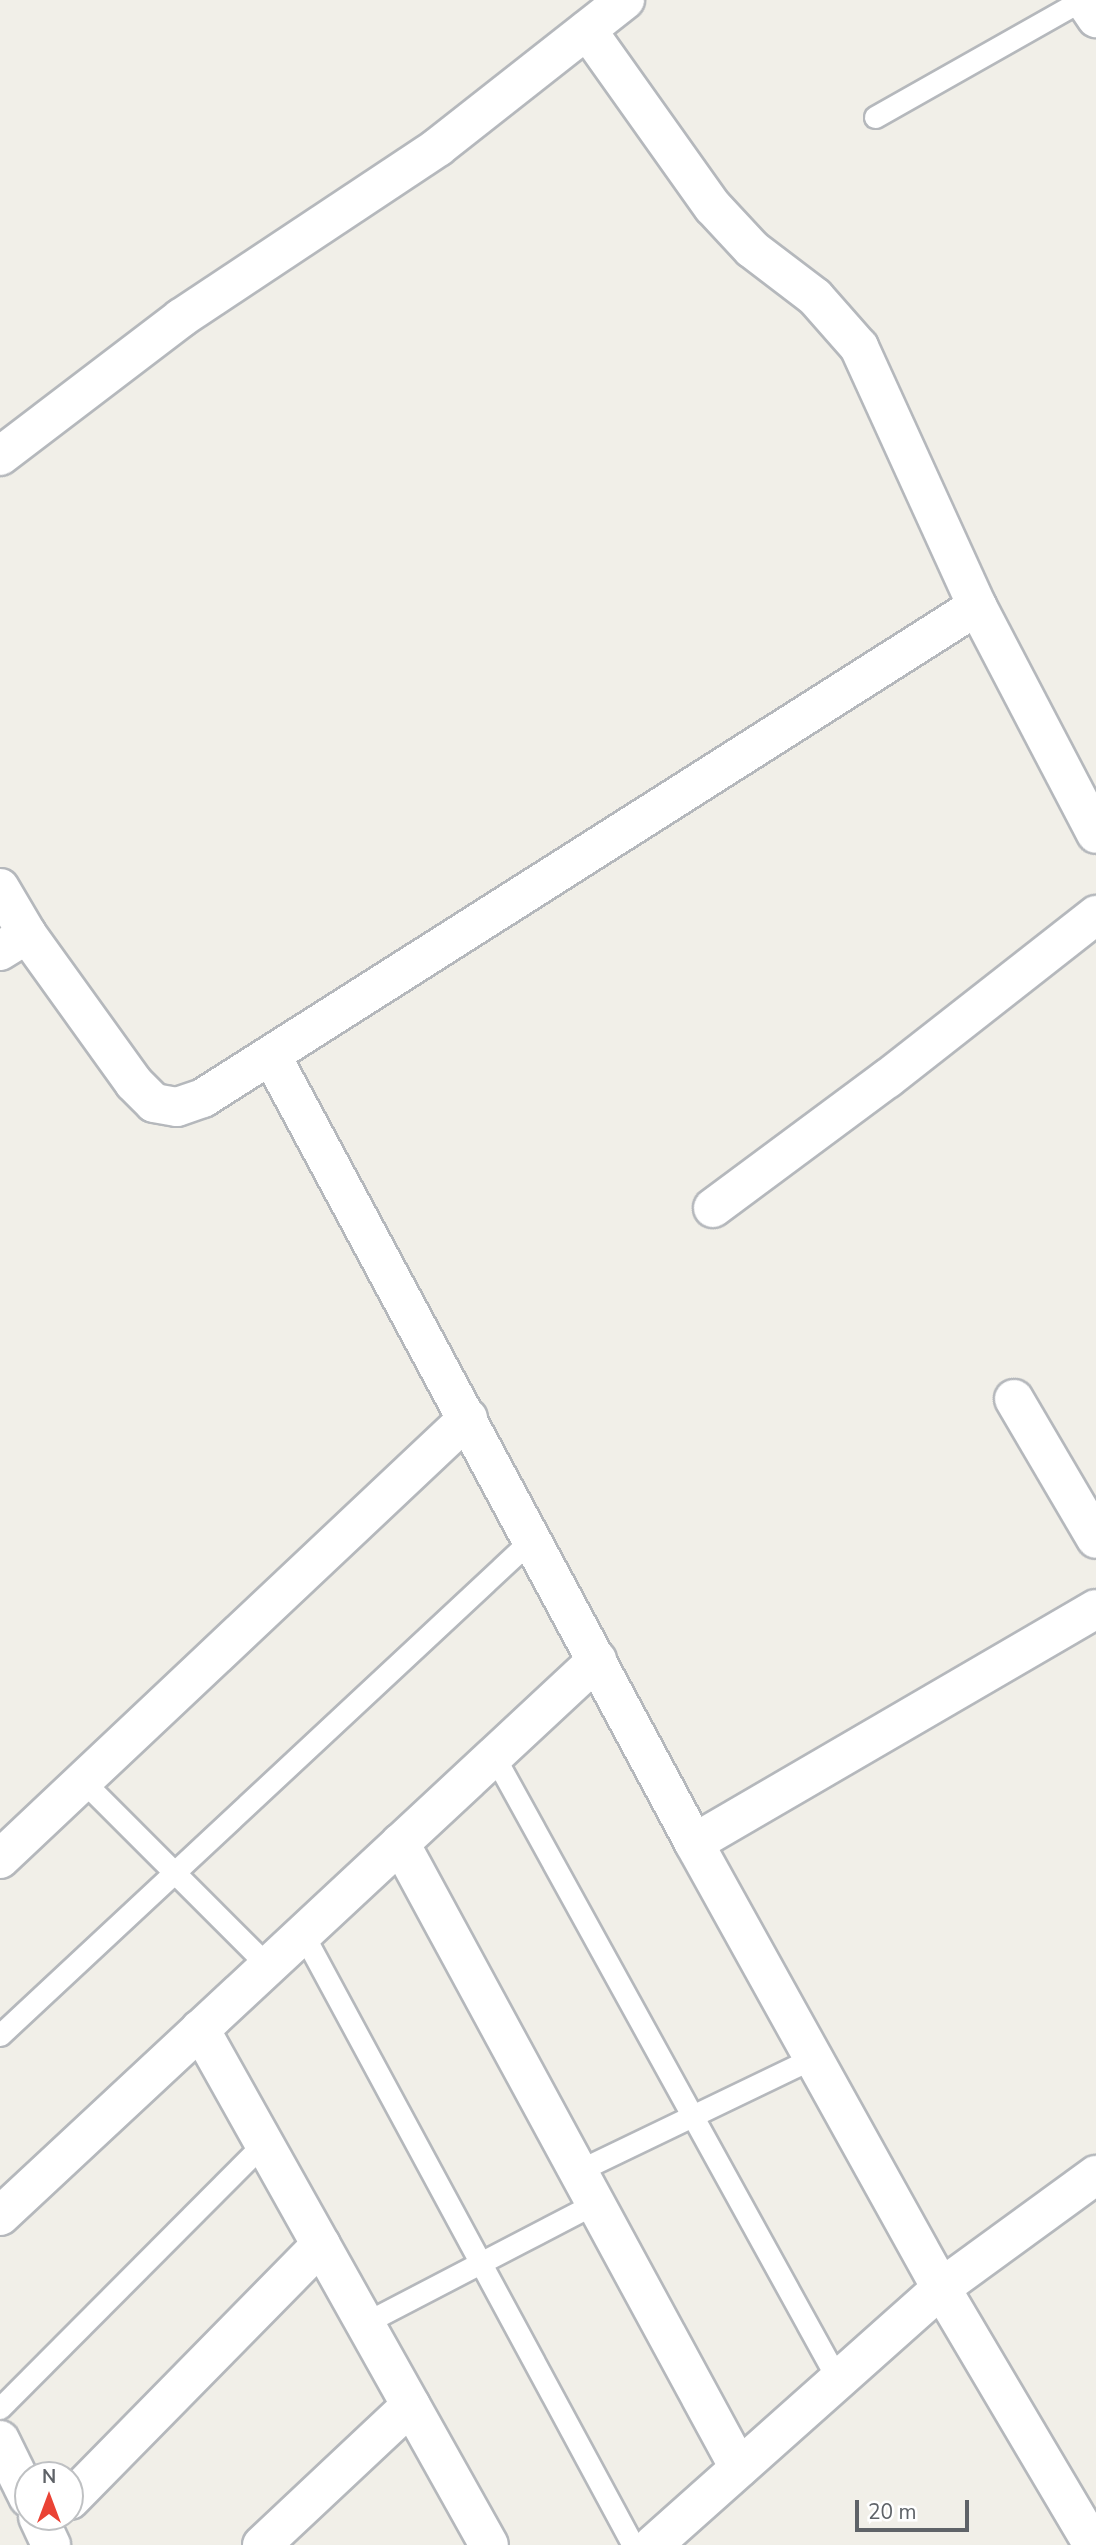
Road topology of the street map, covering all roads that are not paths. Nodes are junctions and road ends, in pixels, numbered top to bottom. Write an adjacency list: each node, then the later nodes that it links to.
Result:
1 (625, 0): 4 (street)
2 (1083, 0): 3 (street); 5 (lane)
3 (1096, 18)
4 (587, 30): 6 (street); 7 (street)
5 (876, 117)
6 (0, 456)
7 (977, 606): 8 (street); 12 (street)
8 (1096, 834)
9 (0, 888): 11 (street)
10 (1096, 915): 13 (street)
11 (14, 943): 12 (street)
12 (271, 1055): 15 (street)
13 (713, 1208)
14 (1014, 1398): 17 (street)
15 (468, 1418): 16 (street); 21 (street)
16 (532, 1539): 19 (street); 25 (lane)
17 (1096, 1539)
18 (1096, 1609): 23 (street)
19 (597, 1660): 20 (street); 23 (street)
20 (494, 1756): 22 (street); 31 (lane)
21 (83, 1781): 24 (street); 25 (lane)
22 (400, 1843): 26 (street); 34 (street)
23 (694, 1843): 30 (street)
24 (0, 1859)
25 (173, 1871): 27 (lane); 29 (lane)
26 (303, 1934): 27 (street); 37 (lane)
27 (268, 1966): 28 (street)
28 (200, 2029): 32 (street); 35 (street)
29 (0, 2035)
30 (813, 2058): 31 (lane); 38 (street)
31 (692, 2116): 34 (lane); 40 (lane)
32 (264, 2143): 36 (street); 42 (lane)
33 (1096, 2175): 38 (street)
34 (587, 2187): 37 (lane); 45 (street)
35 (0, 2216)
36 (321, 2245): 39 (street); 46 (street)
37 (481, 2263): 39 (lane); 49 (lane)
38 (941, 2288): 40 (street); 51 (street)
39 (365, 2323): 41 (street)
40 (838, 2380): 45 (street)
41 (411, 2405): 47 (street); 48 (street)
42 (0, 2408)
43 (0, 2440): 44 (street)
44 (14, 2466)
45 (739, 2468): 50 (street)
46 (84, 2486)
47 (262, 2545)
48 (489, 2545)
49 (634, 2545)
50 (653, 2545)
51 (1093, 2545)

